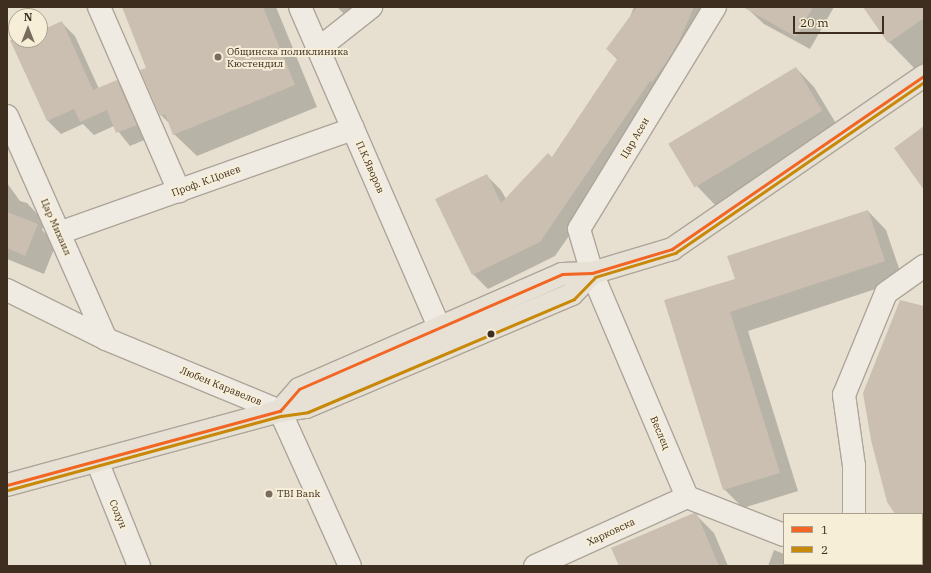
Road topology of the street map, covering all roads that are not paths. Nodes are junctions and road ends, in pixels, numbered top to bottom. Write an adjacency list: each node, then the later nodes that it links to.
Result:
1 (99, 7): 9 (street)
2 (300, 7): 5 (street, П.К.Яворов)
3 (371, 7): 5 (street)
4 (715, 7): 12 (street, Цар Асен)
5 (318, 49): 8 (street, П.К.Яворов)
6 (924, 76): 12 (main road)
7 (7, 116): 10 (street, Цар Михаил)
8 (353, 129): 9 (street, Проф. К.Цонев); 14 (street, П.К.Яворов)
9 (179, 191): 10 (street, Проф. К.Цонев)
10 (59, 234): 15 (street, Цар Михаил)
11 (924, 266): 20 (street)
12 (592, 273): 14 (main road); 16 (main road); 19 (street, Веслец)
13 (7, 290): 15 (street, Любен Kаравелов)
14 (440, 327): 16 (main road)
15 (106, 339): 16 (street, Любен Kаравелов)
16 (280, 411): 17 (main road); 24 (street)
17 (97, 461): 18 (main road); 23 (street, Солун)
18 (7, 485)
19 (687, 497): 21 (street); 22 (street, Харковска)
20 (854, 513)
21 (783, 535)
22 (569, 560): 25 (street, Харковска)
23 (138, 566)
24 (350, 566)
25 (535, 566)

